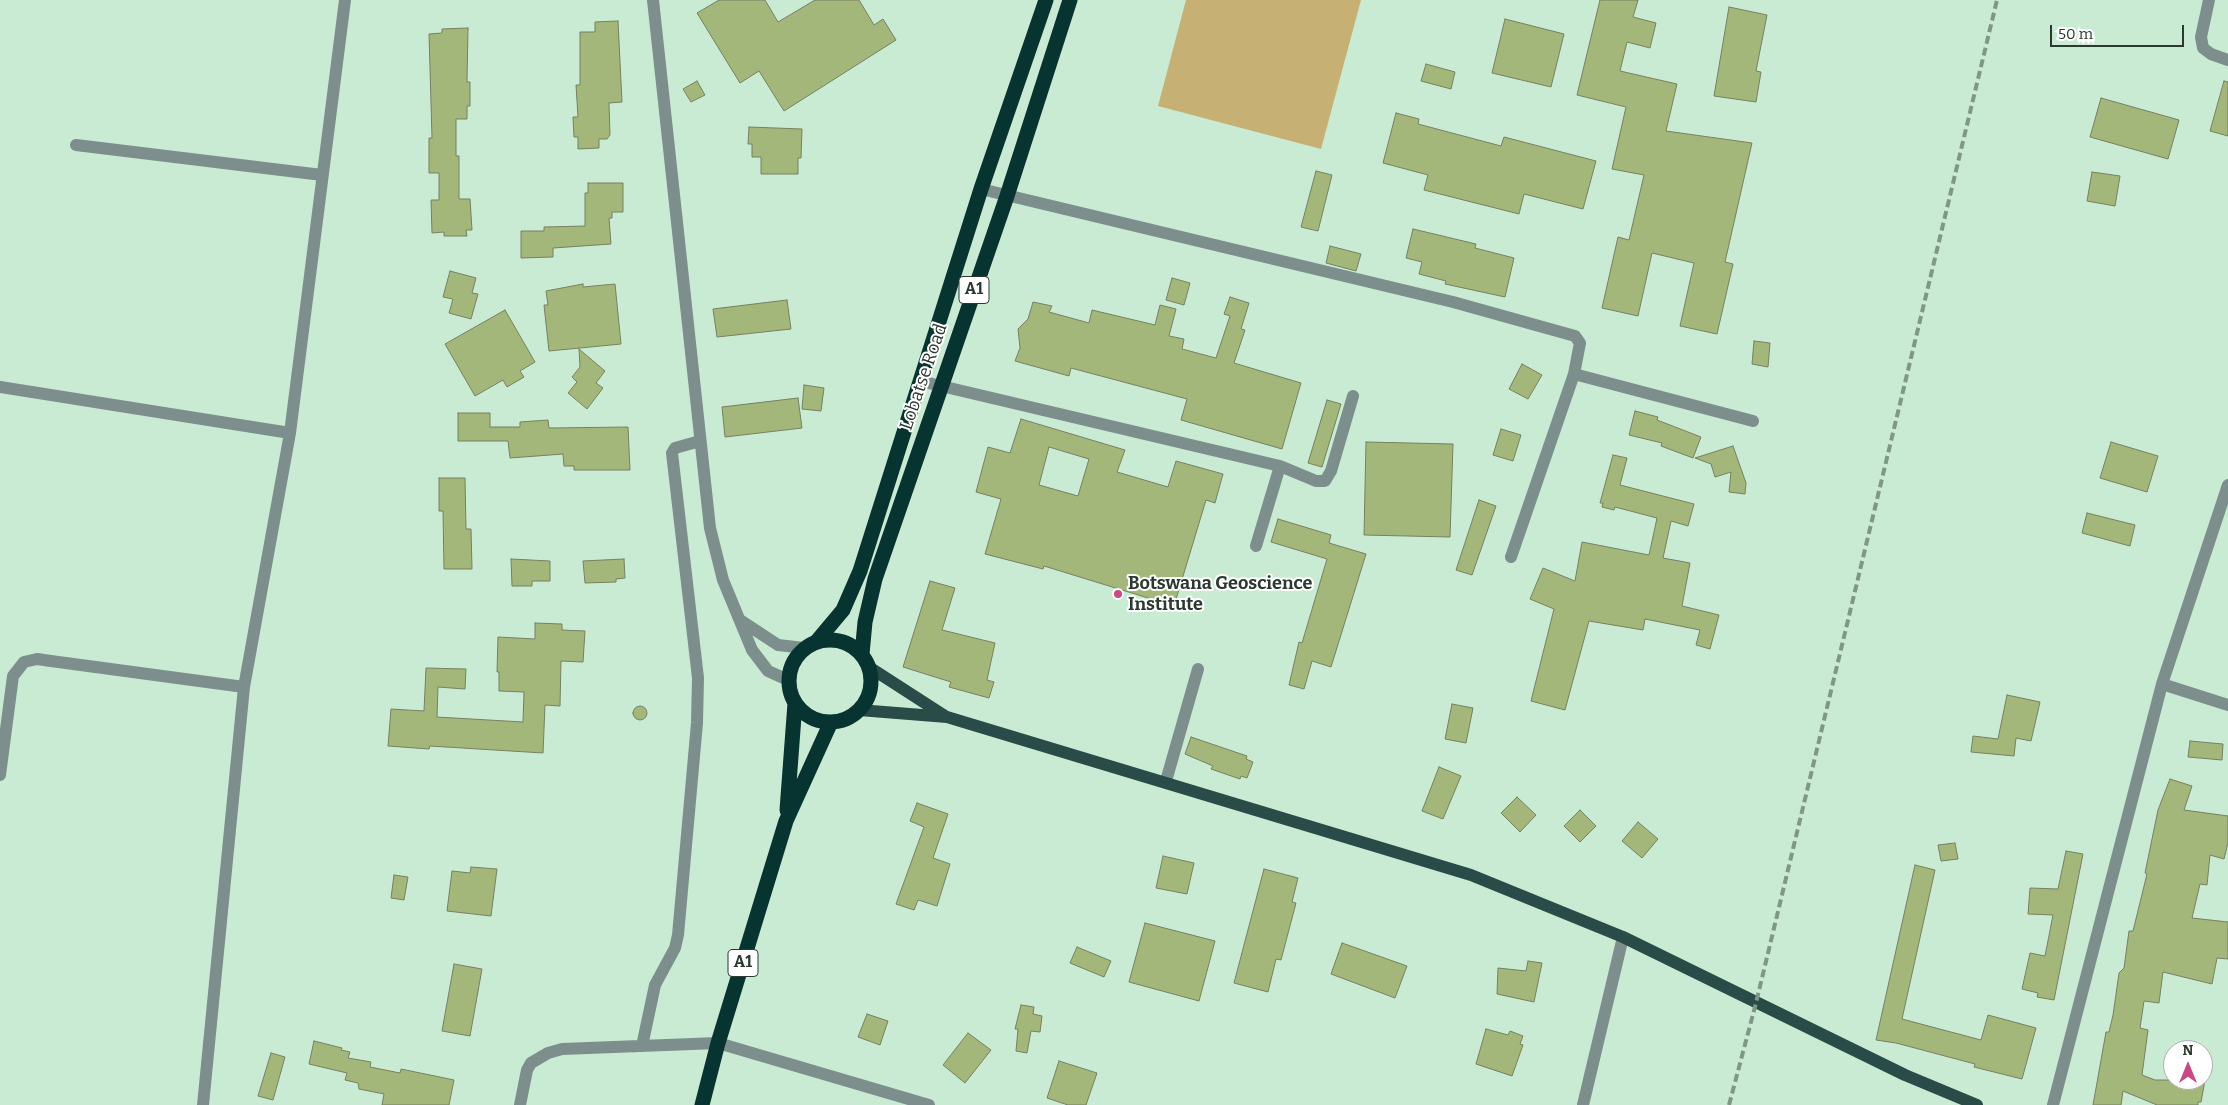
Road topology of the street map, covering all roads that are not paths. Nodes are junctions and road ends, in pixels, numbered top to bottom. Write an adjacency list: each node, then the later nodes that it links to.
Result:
1 (345, 0): 8 (street)
2 (653, 0): 18 (street)
3 (1046, 0): 9 (highway, Lobatse Road / A1)
4 (1070, 0): 10 (highway, Lobatse Road / A1)
5 (2209, 0): 6 (street)
6 (2228, 60)
7 (76, 145): 8 (street)
8 (322, 175): 17 (street)
9 (981, 189): 10 (street); 12 (highway, Lobatse Road / A1)
10 (1007, 196): 11 (street); 14 (highway, Lobatse Road / A1)
11 (1574, 374): 16 (street); 22 (street)
12 (920, 381): 14 (street); 24 (highway, Lobatse Road / A1)
13 (0, 387): 17 (street)
14 (940, 388): 19 (street); 25 (highway, Lobatse Road / A1)
15 (1353, 396): 19 (street)
16 (1753, 421)
17 (290, 433): 30 (street)
18 (700, 441): 23 (street); 41 (street)
19 (1280, 466): 21 (street)
20 (2228, 485): 29 (street)
21 (1256, 546)
22 (1511, 557)
23 (740, 620): 24 (street); 28 (street)
24 (811, 645): 25 (highway); 28 (highway, Lobatse Road / A1)
25 (862, 654): 26 (highway)
26 (869, 667): 33 (highway); 34 (main road)
27 (1198, 668): 37 (street)
28 (788, 680): 31 (highway, A1)
29 (2162, 684): 32 (street); 48 (street)
30 (244, 687): 36 (street); 42 (street)
31 (795, 703): 35 (highway); 38 (highway, A1)
32 (2228, 705)
33 (859, 710): 34 (main road); 35 (highway)
34 (947, 717): 37 (main road)
35 (831, 722): 38 (highway, A1)
36 (0, 775)
37 (1166, 782): 39 (main road)
38 (786, 822): 40 (highway, A1)
39 (1623, 937): 46 (street); 47 (main road)
40 (718, 1043): 41 (street); 44 (highway, A1); 45 (street)
41 (642, 1046): 43 (street)
42 (203, 1105)
43 (520, 1105)
44 (702, 1105)
45 (929, 1105)
46 (1583, 1105)
47 (1977, 1105)
48 (2053, 1105)

